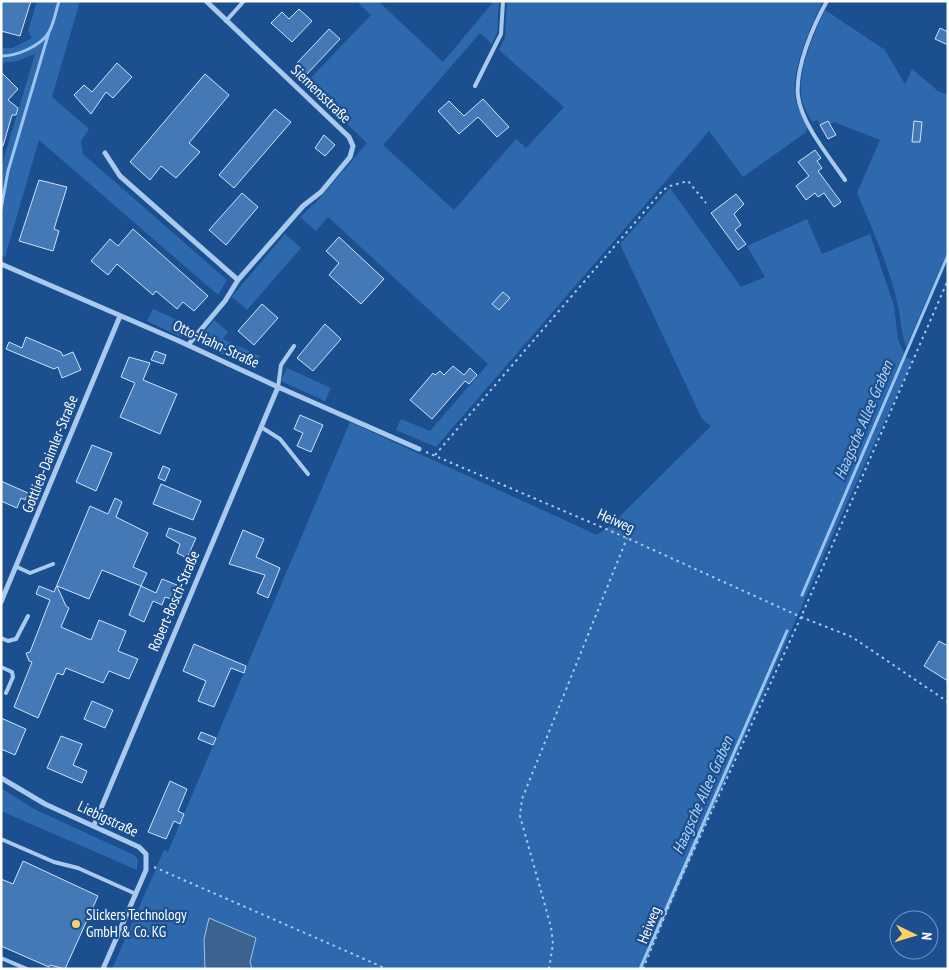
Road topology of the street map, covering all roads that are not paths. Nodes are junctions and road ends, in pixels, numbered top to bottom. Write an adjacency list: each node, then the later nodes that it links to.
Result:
1 (206, 1): 5 (street, Siemensstraße)
2 (244, 1): 5 (lane)
3 (503, 1): 6 (lane)
4 (827, 1): 8 (lane)
5 (226, 21): 10 (street, Siemensstraße)
6 (475, 86)
7 (105, 152): 10 (street)
8 (845, 180)
9 (1, 264): 11 (street, Otto-Hahn-Straße)
10 (238, 280): 12 (street, Siemensstraße)
11 (120, 316): 12 (street, Otto-Hahn-Straße); 19 (street, Gottlieb-Daimler-Straße)
12 (188, 345): 14 (street, Otto-Hahn-Straße)
13 (294, 346): 14 (lane)
14 (278, 387): 15 (street, Robert-Bosch-Straße); 16 (street, Otto-Hahn-Straße)
15 (261, 427): 17 (lane); 26 (street, Robert-Bosch-Straße)
16 (420, 449)
17 (308, 474)
18 (53, 564): 19 (lane)
19 (17, 567): 20 (street, Gottlieb-Daimler-Straße)
20 (1, 602)
21 (28, 616): 22 (lane)
22 (1, 638)
23 (1, 667): 24 (lane)
24 (6, 693)
25 (1, 778): 26 (street, Liebigstraße)
26 (94, 826): 28 (street, Liebigstraße)
27 (1, 839): 28 (lane)
28 (136, 894): 31 (street)
29 (1, 958): 30 (lane)
30 (27, 969)
31 (103, 969)

